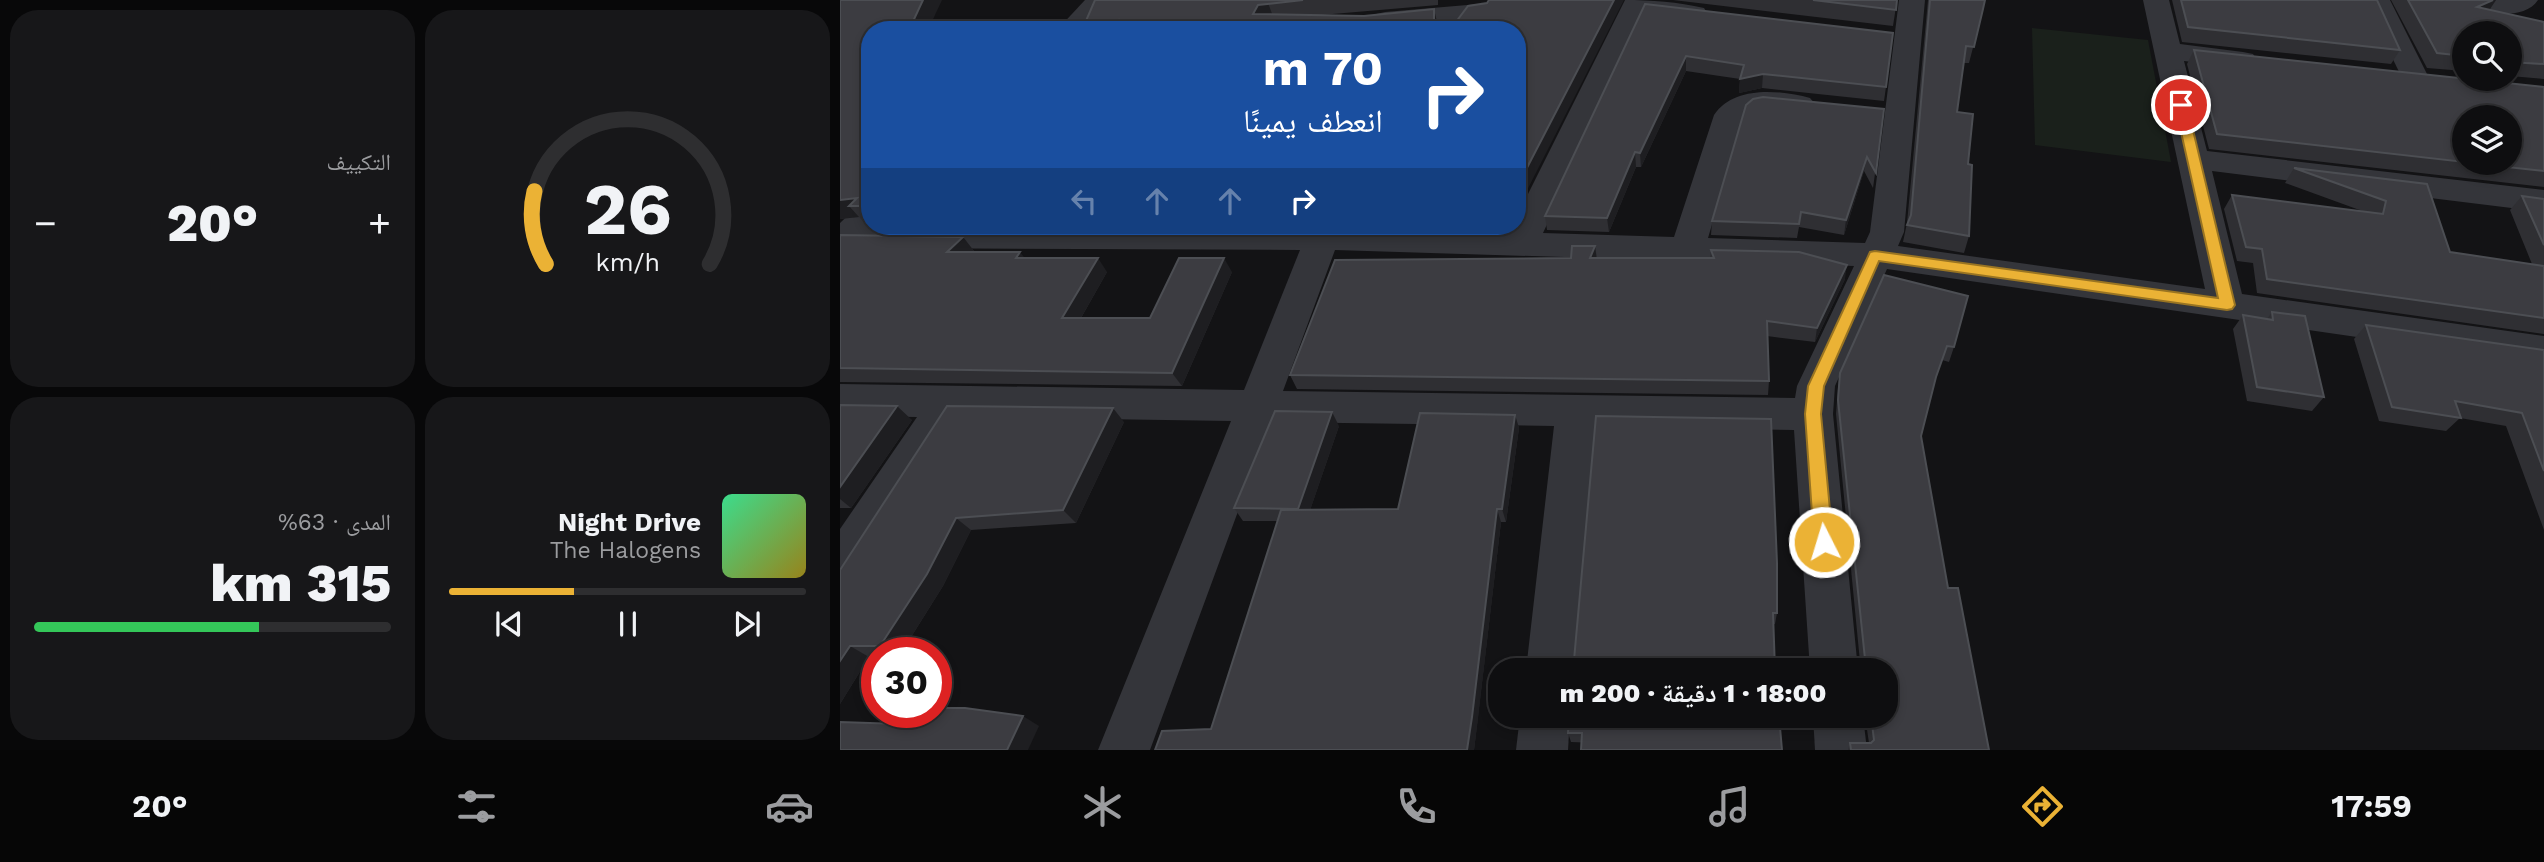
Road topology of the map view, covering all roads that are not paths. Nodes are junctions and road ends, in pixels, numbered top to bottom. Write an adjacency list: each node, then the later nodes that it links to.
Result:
1 (1100, 0): 10 (street)
2 (1912, 0): 24 (street)
3 (2156, 0): 12 (street)
4 (2377, 0): 14 (street)
5 (2454, 0): 7 (street)
6 (1636, 3): 9 (street); 18 (street)
7 (2524, 9)
8 (1477, 14): 11 (street)
9 (1717, 16)
10 (1079, 21)
11 (1383, 21)
12 (2168, 51): 13 (street); 16 (street)
13 (2264, 62)
14 (2415, 78)
15 (1831, 107): 23 (street)
16 (2193, 159): 17 (street); 25 (street)
17 (2544, 201)
18 (1526, 232)
19 (1326, 235): 29 (street)
20 (1372, 235): 22 (street)
21 (1525, 235): 22 (street)
22 (1520, 245): 23 (street)
23 (1687, 250): 24 (street)
24 (1875, 256): 25 (street); 31 (street)
25 (2227, 305): 26 (street)
26 (2544, 350)
27 (840, 400): 28 (street)
28 (949, 402): 29 (street); 32 (street)
29 (1256, 408): 30 (street); 37 (street)
30 (1576, 411): 31 (street); 33 (street)
31 (1813, 414): 34 (street)
32 (840, 567)
33 (1551, 658)
34 (1833, 658)
35 (1544, 728): 38 (street)
36 (1839, 728): 39 (street)
37 (1124, 750)
38 (1542, 750)
39 (1841, 750)

